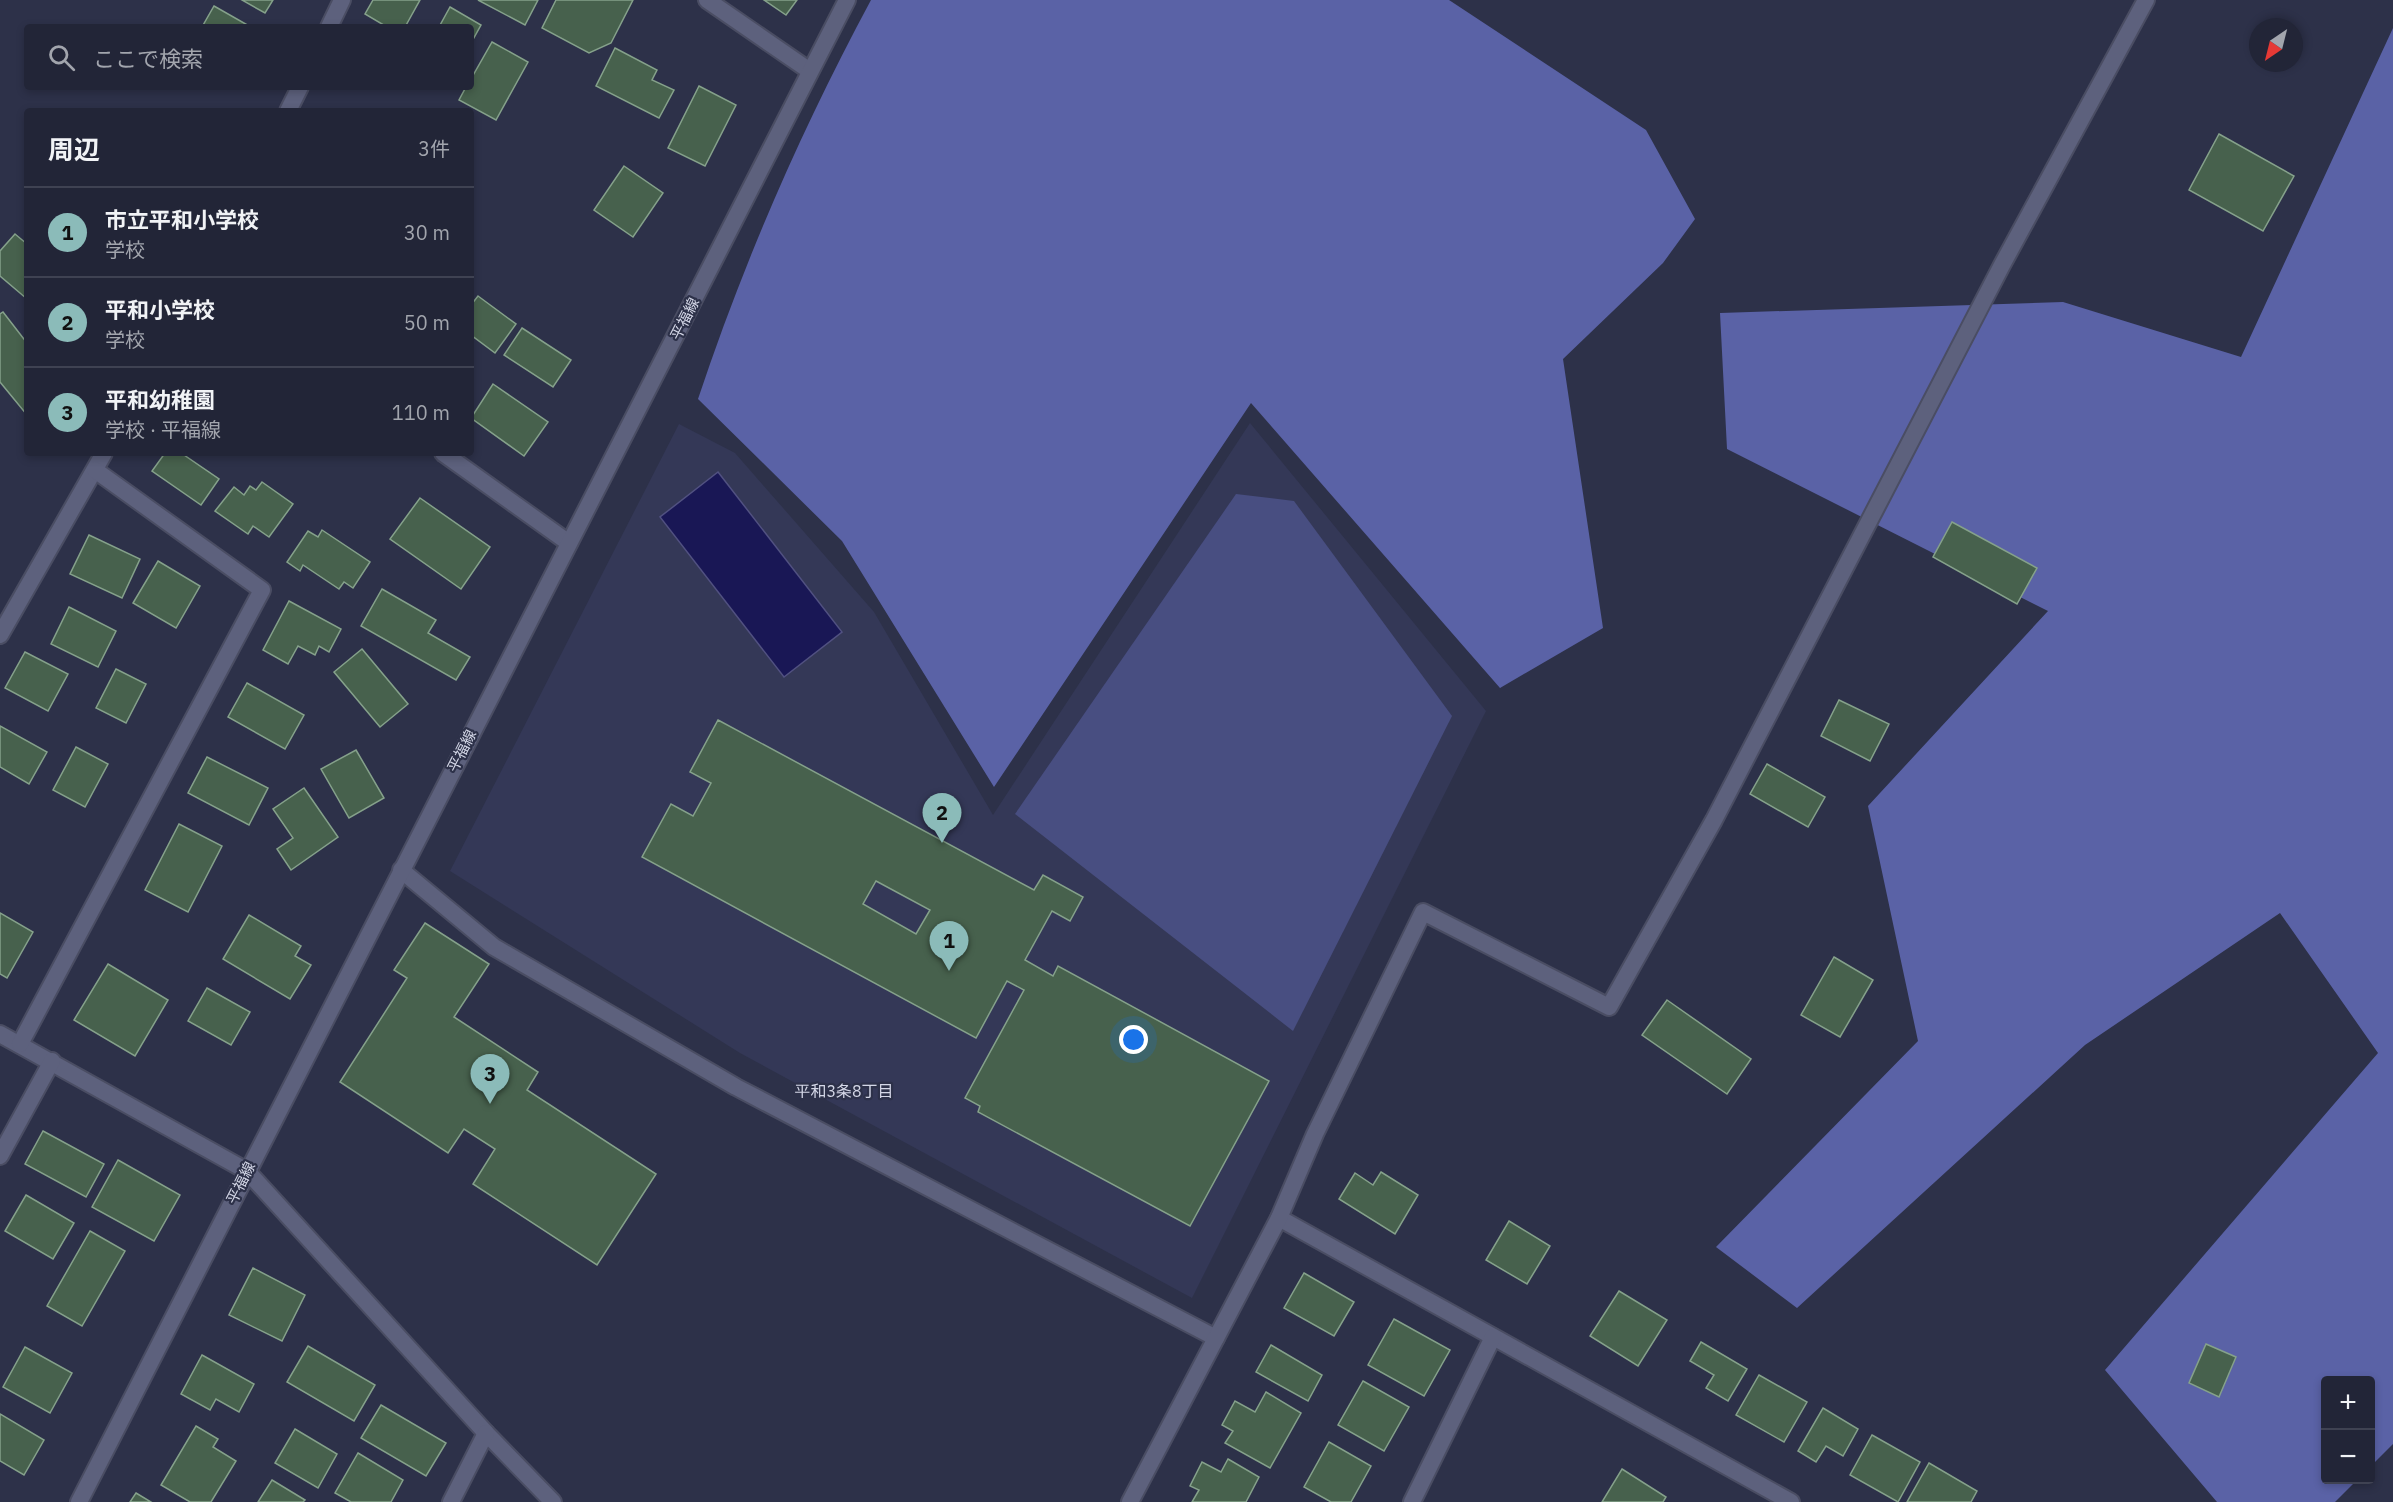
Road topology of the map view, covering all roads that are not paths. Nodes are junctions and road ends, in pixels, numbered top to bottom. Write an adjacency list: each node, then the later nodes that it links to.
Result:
1 (342, 0): 5 (street)
2 (708, 0): 6 (street)
3 (847, 0): 6 (street, 平福線)
4 (2146, 0): 20 (street)
5 (330, 24)
6 (810, 71): 12 (street, 平福線)
7 (298, 90): 8 (street)
8 (290, 108)
9 (103, 456): 11 (street)
10 (447, 456): 12 (street)
11 (95, 470): 13 (street); 16 (street)
12 (569, 543): 14 (street, 平福線)
13 (0, 635)
14 (401, 870): 19 (street, 平福線); 22 (street)
15 (0, 1034): 16 (street)
16 (20, 1044): 17 (street)
17 (52, 1061): 18 (street); 19 (street)
18 (0, 1156)
19 (247, 1171): 23 (street); 24 (street, 平福線)
20 (1279, 1218): 21 (street); 22 (street)
21 (1493, 1337): 28 (street); 29 (street)
22 (1216, 1338): 27 (street)
23 (486, 1433): 25 (street); 26 (street)
24 (79, 1502)
25 (451, 1502)
26 (553, 1502)
27 (1130, 1502)
28 (1412, 1502)
29 (1791, 1502)

